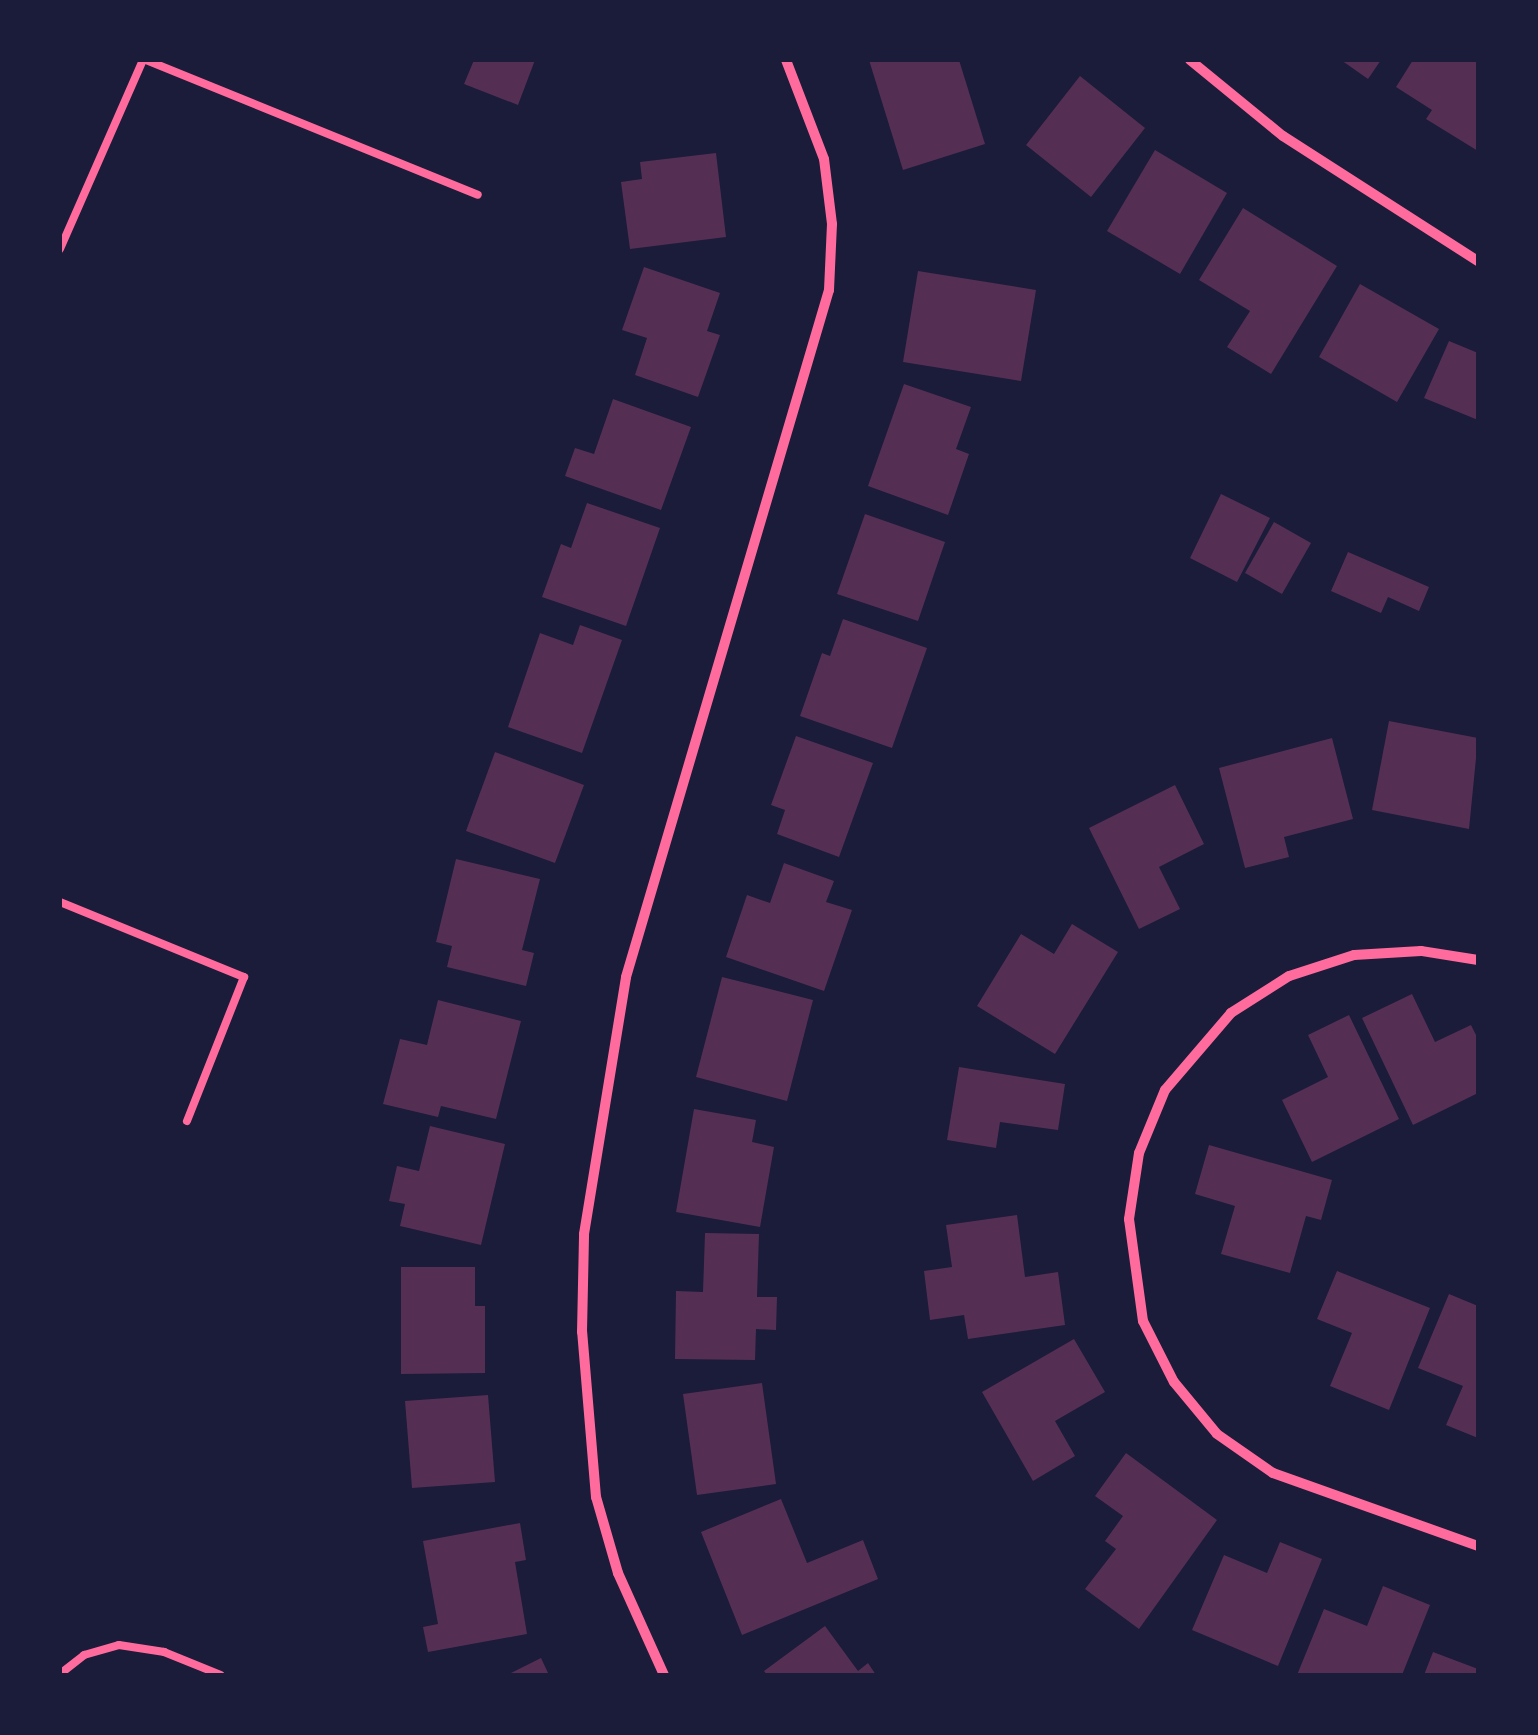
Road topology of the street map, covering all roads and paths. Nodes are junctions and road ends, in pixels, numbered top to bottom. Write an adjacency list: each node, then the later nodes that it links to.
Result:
1 (144, 60): 4 (lane); 5 (lane)
2 (786, 60): 13 (street)
3 (1190, 60): 6 (street)
4 (478, 195)
5 (60, 249)
6 (1478, 261)
7 (60, 902): 9 (lane)
8 (1478, 960): 10 (street)
9 (188, 1121)
10 (1478, 1546)
11 (60, 1674): 12 (lane)
12 (222, 1675)
13 (664, 1675)

